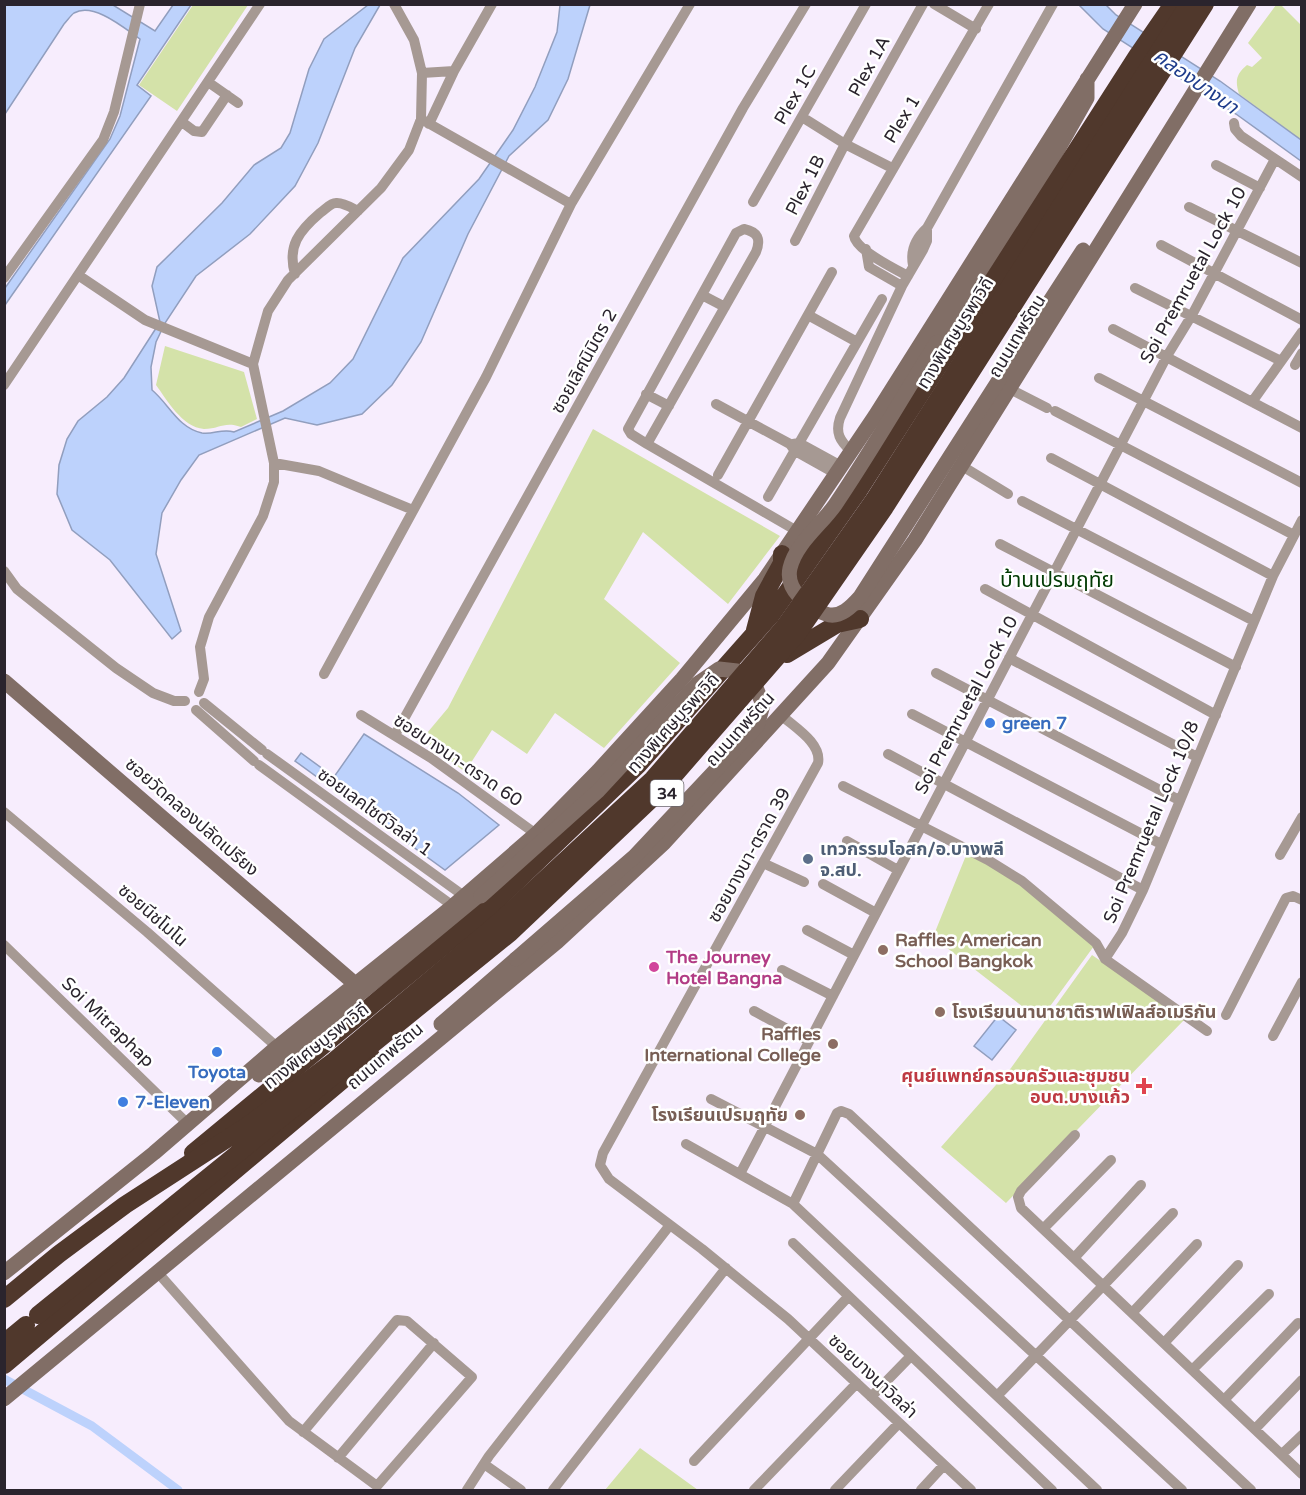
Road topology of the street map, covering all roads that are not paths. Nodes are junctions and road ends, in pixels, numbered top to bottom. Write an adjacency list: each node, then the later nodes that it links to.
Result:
1 (140, 4): 48 (street)
2 (260, 4): 23 (street)
3 (394, 4): 21 (street)
4 (492, 4): 20 (street)
5 (690, 4): 37 (street)
6 (806, 4): 118 (street, ซอยเลิศนิมิตร 2)
7 (866, 4): 26 (street, Plex 1C)
8 (923, 4): 30 (street, Plex 1A)
9 (934, 4): 19 (street)
10 (989, 4): 19 (street, Plex 1)
11 (1053, 4): 49 (street)
12 (1173, 4): 103 (highway, 34)
13 (1179, 4): 179 (highway, bridge)
14 (1189, 4): 183 (highway, ทางพิเศษบูรพาวิถี, bridge)
15 (1205, 4): 189 (highway, ทางพิเศษบูรพาวิถี, bridge)
16 (1215, 4): 104 (highway, ถนนเทพรัตน / 34)
17 (1249, 4): 66 (main road)
18 (1133, 8): 22 (main road)
19 (976, 29): 33 (street, Plex 1)
20 (454, 71): 21 (street); 27 (street)
21 (422, 72): 27 (street)
22 (1087, 77): 66 (main road, bridge); 78 (main road)
23 (208, 82): 24 (street); 28 (street)
24 (227, 95): 25 (street); 28 (street)
25 (238, 103)
26 (802, 117): 30 (street); 36 (street, Plex 1C)
27 (425, 121): 37 (street); 39 (street)
28 (182, 123): 47 (street)
29 (1234, 123): 31 (street)
30 (844, 144): 33 (street); 41 (street, Plex 1B)
31 (1275, 159): 34 (street); 35 (street, Soi Premruetal Lock 10)
32 (1216, 165): 35 (street)
33 (892, 168): 49 (street, Plex 1)
34 (1302, 177)
35 (1260, 188): 40 (street, Soi Premruetal Lock 10)
36 (753, 202)
37 (571, 204): 89 (street)
38 (1189, 207): 40 (street)
39 (358, 211): 45 (street); 45 (street)
40 (1236, 230): 43 (street); 46 (street, Soi Premruetal Lock 10)
41 (795, 241)
42 (1161, 245): 46 (street)
43 (1302, 263)
44 (832, 272): 54 (street)
45 (295, 274): 63 (street)
46 (1213, 274): 55 (street, Soi Premruetal Lock 10); 56 (street)
47 (78, 275): 63 (street); 67 (street)
48 (4, 278)
49 (905, 281): 78 (street)
50 (1135, 288): 55 (street)
51 (702, 295): 53 (street); 53 (street); 68 (street)
52 (882, 299): 59 (street)
53 (725, 308): 72 (street)
54 (808, 315): 59 (street); 73 (street)
55 (1192, 315): 61 (street, Soi Premruetal Lock 10); 62 (street)
56 (1302, 320)
57 (1113, 329): 61 (street)
58 (1302, 332): 62 (street)
59 (857, 342): 77 (street)
60 (1302, 353): 64 (street)
61 (1167, 356): 69 (street, Soi Premruetal Lock 10); 70 (street)
62 (1281, 362): 70 (street)
63 (253, 364): 80 (street)
64 (1295, 365)
65 (1099, 378): 69 (street)
66 (1004, 384): 76 (street); 81 (main road, ถนนเทพรัตน / 34)
67 (4, 385)
68 (646, 394): 72 (street); 75 (street)
69 (1143, 402): 76 (street, Soi Premruetal Lock 10); 84 (street)
70 (1252, 402): 74 (street)
71 (716, 404): 73 (street)
72 (669, 406): 75 (street)
73 (748, 422): 77 (street); 83 (street)
74 (1302, 428)
75 (647, 444): 92 (street)
76 (1121, 444): 85 (street, Soi Premruetal Lock 10); 93 (street)
77 (795, 446): 82 (street); 87 (street)
78 (851, 452): 82 (main road)
79 (1051, 458): 85 (street)
80 (274, 463): 89 (street); 110 (street)
81 (962, 466): 86 (street); 101 (main road, ถนนเทพรัตน / 34)
82 (838, 470): 92 (main road)
83 (718, 475)
84 (1302, 483)
85 (1100, 485): 91 (street, Soi Premruetal Lock 10); 98 (street)
86 (1008, 494)
87 (768, 497)
88 (1022, 501): 91 (street)
89 (414, 510): 108 (street)
90 (1302, 520): 93 (street, Soi Premruetal Lock 10/8)
91 (1076, 529): 97 (street, Soi Premruetal Lock 10); 102 (street)
92 (797, 531): 95 (main road)
93 (1292, 534): 98 (street, Soi Premruetal Lock 10/8)
94 (1000, 544): 97 (street)
95 (782, 554): 103 (highway); 130 (main road)
96 (4, 571): 112 (street)
97 (1054, 572): 100 (street, Soi Premruetal Lock 10); 106 (street)
98 (1273, 576): 102 (street, Soi Premruetal Lock 10/8)
99 (985, 589): 100 (street)
100 (1032, 615): 105 (street, Soi Premruetal Lock 10); 117 (street)
101 (860, 619): 104 (highway); 116 (main road, ถนนเทพรัตน / 34)
102 (1254, 621): 106 (street, Soi Premruetal Lock 10/8)
103 (754, 634): 184 (highway, 34)
104 (787, 654): 194 (highway, ถนนเทพรัตน / 34)
105 (1009, 658): 111 (street, Soi Premruetal Lock 10); 122 (street)
106 (1236, 667): 117 (street, Soi Premruetal Lock 10/8)
107 (936, 673): 111 (street)
108 (324, 674)
109 (4, 681): 148 (main road, ซอยวัดคลองปลัดเปรียง)
110 (199, 692): 112 (street); 113 (street, ซอยเลคไซด์วิลล่า 1)
111 (987, 700): 119 (street, Soi Premruetal Lock 10); 126 (street)
112 (185, 701): 113 (street, ซอยเลคไซด์วิลล่า 1)
113 (200, 707): 120 (street, ซอยเลคไซด์วิลล่า 1); 123 (street, ซอยเลคไซด์วิลล่า 1)
114 (912, 714): 119 (street)
115 (361, 715): 118 (street, ซอยบางนา-ตราด 60)
116 (781, 715): 134 (street, ซอยบางนา-ตราด 39); 156 (main road, ถนนเทพรัตน / 34)
117 (1216, 715): 122 (street, Soi Premruetal Lock 10/8)
118 (395, 735): 130 (street, ซอยบางนา-ตราด 60)
119 (965, 743): 124 (street, Soi Premruetal Lock 10); 132 (street)
120 (261, 749): 123 (street); 140 (street, ซอยเลคไซด์วิลล่า 1)
121 (888, 754): 124 (street)
122 (1197, 757): 126 (street, Soi Premruetal Lock 10/8)
123 (253, 760): 140 (street, ซอยเลคไซด์วิลล่า 1)
124 (943, 785): 129 (street, Soi Premruetal Lock 10); 138 (street)
125 (843, 786): 129 (street, Soi Premruetal Lock 10/8)
126 (1179, 800): 132 (street, Soi Premruetal Lock 10/8)
127 (4, 812): 155 (street, ซอยนีชโมโน)
128 (1302, 817): 133 (street)
129 (921, 827): 135 (street, Soi Premruetal Lock 10); 145 (street, Soi Premruetal Lock 10/8)
130 (536, 834): 140 (main road)
131 (847, 842): 135 (street)
132 (1161, 844): 138 (street, Soi Premruetal Lock 10/8)
133 (1280, 855)
134 (764, 863): 136 (street); 169 (street, ซอยบางนา-ตราด 39)
135 (898, 870): 141 (street, Soi Premruetal Lock 10)
136 (804, 882)
137 (823, 884): 141 (street)
138 (1143, 890): 145 (street, Soi Premruetal Lock 10/8)
139 (1302, 900): 151 (street)
140 (458, 901): 148 (main road)
141 (876, 913): 144 (street, Soi Premruetal Lock 10)
142 (807, 930): 144 (street)
143 (4, 945): 159 (street, Soi Mitraphap)
144 (854, 956): 149 (street, Soi Premruetal Lock 10)
145 (1105, 958): 152 (street)
146 (782, 970): 149 (street)
147 (1302, 982): 153 (street)
148 (354, 983): 155 (main road)
149 (833, 996): 154 (street, Soi Premruetal Lock 10)
150 (754, 1011): 154 (street)
151 (1226, 1015)
152 (1207, 1031)
153 (1272, 1036)
154 (809, 1041): 160 (street, Soi Premruetal Lock 10)
155 (277, 1047): 158 (main road)
156 (396, 1074): 158 (main road, bridge); 177 (main road, ถนนเทพรัตน / 34)
157 (711, 1099): 160 (street)
158 (203, 1110): 159 (main road)
159 (188, 1124): 176 (main road)
160 (766, 1126): 163 (street); 165 (street, Soi Premruetal Lock 10)
161 (1075, 1136): 170 (street)
162 (686, 1144): 165 (street)
163 (817, 1154): 167 (street); 186 (street); 192 (street)
164 (1111, 1160): 170 (street)
165 (741, 1172): 167 (street)
166 (1141, 1185): 173 (street)
167 (793, 1204): 199 (street)
168 (1173, 1213): 178 (street)
169 (670, 1225): 175 (street, ซอยบางนา-ตราด 39); 209 (street)
170 (1043, 1229): 173 (street)
171 (793, 1243): 182 (street)
172 (1197, 1244): 185 (street)
173 (1075, 1257): 178 (street)
174 (1238, 1265): 191 (street)
175 (726, 1268): 180 (street, ซอยบางนา-ตราด 39); 215 (street)
176 (4, 1273)
177 (159, 1274): 200 (main road, ถนนเทพรัตน / 34); 204 (street)
178 (1105, 1286): 185 (street); 186 (street)
179 (4, 1288)
180 (750, 1288): 188 (street, ซอยบางนาวิลล่า)
181 (1269, 1294): 195 (street)
182 (848, 1297): 188 (street); 220 (street)
183 (4, 1299)
184 (4, 1309)
185 (1133, 1312): 191 (street)
186 (1070, 1322): 192 (street); 223 (street)
187 (1298, 1323): 201 (street)
188 (809, 1338): 197 (street, ซอยบางนาวิลล่า); 208 (street)
189 (4, 1343)
190 (434, 1343): 204 (street); 207 (street); 212 (street)
191 (1164, 1343): 195 (street)
192 (1035, 1356): 199 (street); 222 (street)
193 (907, 1360): 198 (street)
194 (4, 1365)
195 (1192, 1370): 201 (street)
196 (1302, 1380): 203 (street)
197 (857, 1383): 198 (street, ซอยบางนาวิลล่า); 216 (street)
198 (871, 1396): 202 (street, ซอยบางนาวิลล่า)
199 (997, 1396): 221 (street)
200 (4, 1399)
201 (1224, 1400): 203 (street)
202 (899, 1423): 210 (street, ซอยบางนาวิลล่า); 217 (street)
203 (1256, 1429): 206 (street)
204 (303, 1432): 207 (street)
205 (1302, 1435): 206 (street)
206 (1282, 1454): 211 (street)
207 (338, 1458): 212 (street)
208 (694, 1461)
209 (484, 1464): 213 (street); 214 (street)
210 (944, 1465): 218 (street); 219 (street, ซอยบางนาวิลล่า)
211 (1302, 1474)
212 (375, 1488)
213 (467, 1491)
214 (521, 1491)
215 (553, 1491)
216 (754, 1491)
217 (835, 1491)
218 (921, 1491)
219 (971, 1491)
220 (1052, 1491)
221 (1097, 1491)
222 (1182, 1491)
223 (1251, 1491)

